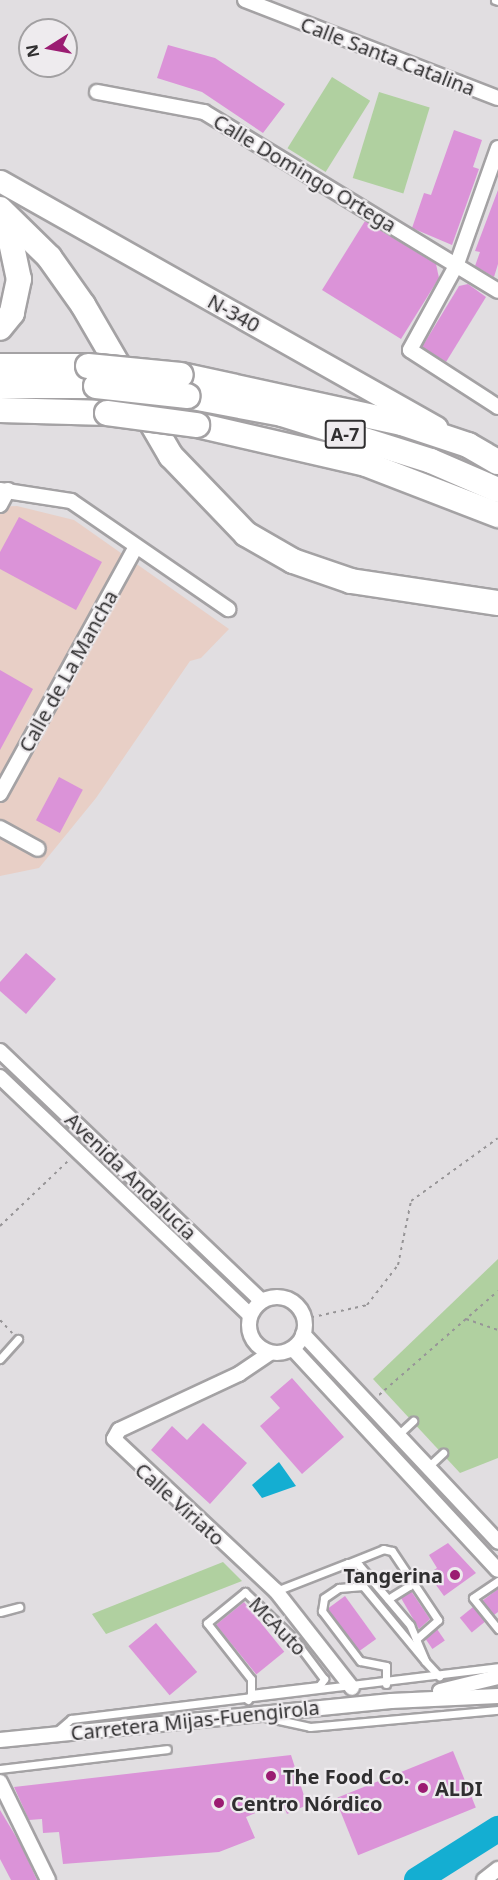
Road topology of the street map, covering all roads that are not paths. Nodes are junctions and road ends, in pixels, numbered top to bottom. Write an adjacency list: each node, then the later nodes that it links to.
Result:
1 (245, 0): 3 (street, Calle Santa Catalina)
2 (97, 92): 8 (street, Calle Domingo Ortega)
3 (498, 98)
4 (498, 148): 8 (street)
5 (0, 182): 17 (main road, N-340)
6 (0, 209): 24 (highway)
7 (0, 226): 10 (highway)
8 (458, 264): 9 (street, Calle Domingo Ortega); 15 (street)
9 (498, 291)
10 (0, 328)
11 (0, 366): 12 (highway)
12 (92, 376): 13 (highway, A-7); 14 (highway, A-7, bridge)
13 (0, 386)
14 (184, 386): 17 (highway); 20 (highway, A-7)
15 (498, 407)
16 (0, 410): 22 (highway, A-7, bridge)
17 (468, 445): 18 (highway)
18 (498, 462)
19 (4, 490): 21 (street); 23 (street)
20 (498, 490)
21 (0, 505)
22 (498, 515)
23 (136, 547): 25 (street); 26 (street, Calle de La Mancha)
24 (498, 603)
25 (228, 609)
26 (0, 794)
27 (0, 828): 28 (street)
28 (38, 849)
29 (0, 1051): 31 (street, Avenida Andalucía)
30 (0, 1077): 32 (street, Avenida Andalucía)
31 (262, 1301): 32 (street); 33 (street)
32 (250, 1315): 36 (street)
33 (304, 1327): 35 (street); 39 (street)
34 (18, 1339): 37 (lane)
35 (293, 1349): 36 (street); 44 (street)
36 (270, 1353): 47 (street, Calle Viriato)
37 (0, 1359)
38 (413, 1421): 39 (lane)
39 (400, 1433): 41 (street)
40 (443, 1454): 41 (lane)
41 (430, 1465): 42 (street)
42 (498, 1542)
43 (348, 1563): 45 (lane); 47 (lane); 48 (lane)
44 (498, 1570)
45 (409, 1576): 48 (lane); 52 (lane)
46 (498, 1581): 51 (lane)
47 (276, 1592): 58 (street, Calle Viriato)
48 (388, 1599): 52 (lane)
49 (19, 1606): 50 (lane)
50 (0, 1612)
51 (498, 1629)
52 (416, 1640): 53 (lane)
53 (425, 1661): 55 (lane); 57 (lane)
54 (498, 1666): 55 (lane)
55 (439, 1676): 57 (lane)
56 (498, 1677): 61 (street, Carretera Mijas-Fuengirola)
57 (386, 1684): 58 (lane)
58 (352, 1688): 60 (lane); 62 (lane)
59 (498, 1696): 61 (street, Carretera Mijas-Fuengirola)
60 (250, 1697): 60 (lane, McAuto); 65 (lane)
61 (391, 1701): 62 (street, Carretera Mijas-Fuengirola)
62 (340, 1705): 64 (street, Carretera Mijas-Fuengirola)
63 (498, 1710): 64 (lane)
64 (254, 1713): 65 (street, Carretera Mijas-Fuengirola)
65 (54, 1735): 66 (street, Carretera Mijas-Fuengirola)
66 (0, 1740)
67 (166, 1749): 68 (lane)
68 (0, 1769)
69 (0, 1782): 71 (street)
70 (498, 1869): 72 (street)
71 (48, 1880)
72 (484, 1880)

